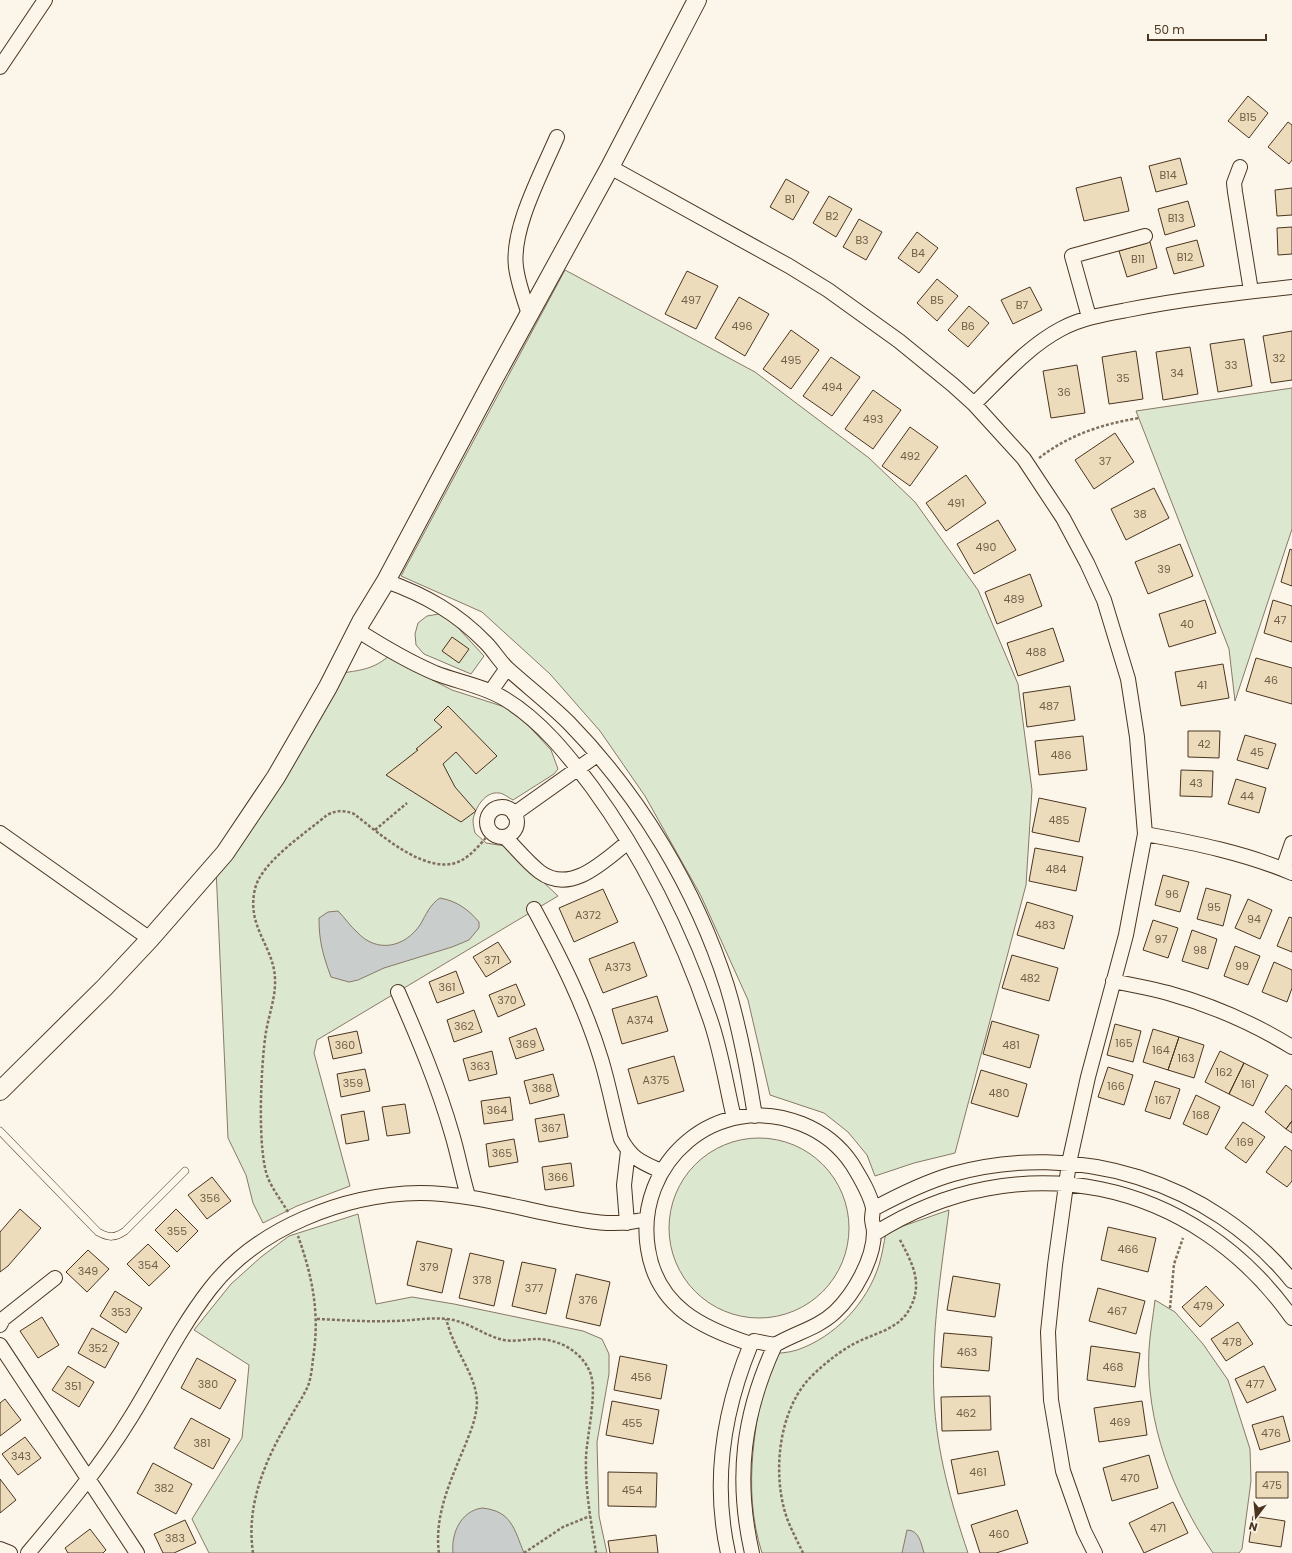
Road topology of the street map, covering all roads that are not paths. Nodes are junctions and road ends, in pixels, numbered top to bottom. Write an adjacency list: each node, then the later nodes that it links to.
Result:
1 (45, 0): 3 (street)
2 (697, 0): 5 (street)
3 (0, 67)
4 (557, 137): 10 (street)
5 (610, 167): 10 (street); 12 (street)
6 (1240, 167): 9 (street)
7 (1145, 236): 11 (street)
8 (1292, 287): 9 (street)
9 (1251, 291): 11 (street)
10 (529, 314): 13 (street)
11 (1089, 317): 12 (street)
12 (974, 404): 21 (street)
13 (386, 581): 14 (street); 15 (street)
14 (357, 630): 16 (street); 27 (street)
15 (506, 668): 16 (street); 17 (street)
16 (491, 691): 18 (street)
17 (597, 755): 18 (street); 32 (street)
18 (578, 768): 19 (street); 23 (street)
19 (514, 814): 22 (street); 22 (street)
20 (0, 833): 27 (street)
21 (1145, 834): 25 (street); 28 (street)
22 (505, 837): 23 (street)
23 (628, 842): 33 (street)
24 (1292, 844): 25 (street)
25 (1287, 871)
26 (534, 909): 35 (street)
27 (150, 939): 31 (street)
28 (1113, 981): 30 (street); 36 (street)
29 (398, 992): 40 (street)
30 (1292, 1047)
31 (0, 1090)
32 (755, 1116): 33 (street); 41 (street)
33 (734, 1118): 38 (street)
34 (1, 1132): 37 (lane)
35 (628, 1151): 38 (street); 43 (street)
36 (1069, 1163): 39 (street); 41 (street); 46 (street)
37 (185, 1171)
38 (661, 1171): 42 (street)
39 (1065, 1184): 44 (street); 47 (street); 59 (street)
40 (468, 1196): 43 (street); 52 (street)
41 (873, 1209): 44 (street)
42 (646, 1219): 43 (street); 49 (street)
43 (628, 1223)
44 (874, 1234): 50 (street)
45 (55, 1278): 48 (street)
46 (1292, 1281)
47 (1292, 1318)
48 (0, 1325)
49 (751, 1344): 50 (street); 57 (street)
50 (775, 1344): 58 (street)
51 (0, 1345): 52 (street)
52 (90, 1479): 55 (street); 56 (street)
53 (0, 1549): 54 (street)
54 (10, 1553)
55 (28, 1553)
56 (137, 1553)
57 (728, 1553)
58 (752, 1553)
59 (1095, 1553)

